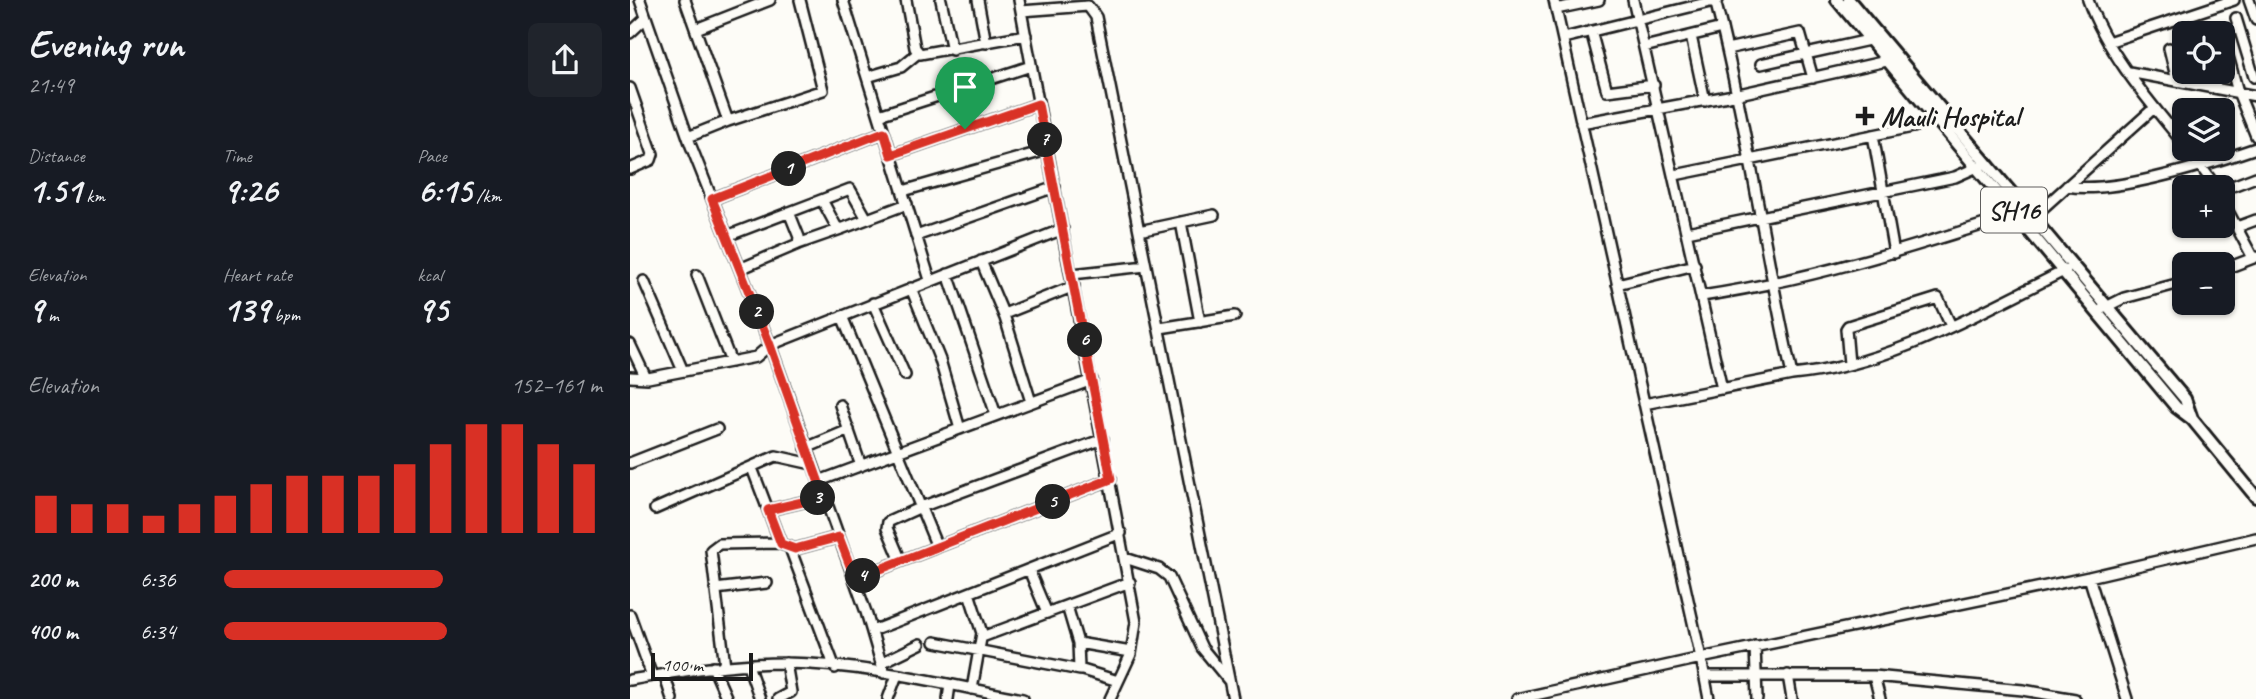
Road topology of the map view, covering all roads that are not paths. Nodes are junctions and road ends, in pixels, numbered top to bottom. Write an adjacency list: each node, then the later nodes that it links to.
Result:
1 (640, 0): 20 (street)
2 (685, 0): 25 (street)
3 (770, 0): 25 (street)
4 (800, 0): 64 (street)
5 (843, 0): 45 (street)
6 (906, 0): 38 (street)
7 (941, 0): 37 (street)
8 (978, 0): 33 (street)
9 (1019, 0): 19 (street)
10 (1599, 0): 18 (street)
11 (1633, 0): 22 (street)
12 (1717, 0): 22 (street); 24 (street)
13 (1837, 0): 31 (main road, SH16)
14 (1849, 0): 40 (main road, SH16)
15 (2088, 0): 32 (street)
16 (2234, 0): 32 (street)
17 (2249, 0): 23 (street)
18 (1555, 5): 30 (street)
19 (1021, 11): 28 (street); 102 (street)
20 (646, 18): 27 (street); 70 (street)
21 (2236, 18): 46 (street)
22 (1638, 20): 26 (street); 34 (street)
23 (2256, 20)
24 (1722, 28): 29 (street); 36 (street)
25 (696, 29): 64 (street)
26 (1591, 31): 30 (street); 52 (street)
27 (630, 33)
28 (1026, 35): 33 (street); 43 (street)
29 (1691, 36): 34 (street); 58 (street)
30 (1563, 38): 65 (street)
31 (1869, 40): 39 (street); 40 (main road, SH16)
32 (2108, 42): 44 (street)
33 (986, 43): 37 (street)
34 (1644, 47): 52 (street)
35 (2169, 48): 41 (street)
36 (1727, 49): 39 (street); 56 (street)
37 (952, 50): 38 (street)
38 (918, 53): 45 (street)
39 (1807, 54): 42 (street); 47 (street)
40 (1891, 60): 47 (street); 63 (main road, SH16)
41 (2172, 60)
42 (1761, 64)
43 (1031, 66): 59 (street); 62 (street)
44 (2129, 72): 48 (street); 60 (street)
45 (867, 77): 62 (street)
46 (2255, 77): 57 (street)
47 (1813, 78): 56 (street)
48 (2172, 80)
49 (2235, 81): 55 (street)
50 (2194, 84): 54 (street)
51 (2215, 84): 54 (street)
52 (1654, 85): 61 (street)
53 (630, 88): 78 (street)
54 (2216, 88): 55 (street)
55 (2238, 92): 57 (street); 69 (street)
56 (1739, 94): 58 (street); 74 (street)
57 (2253, 95)
58 (1705, 101): 61 (street)
59 (1038, 104): 72 (street); 73 (street)
60 (2154, 108): 66 (street); 83 (street)
61 (1660, 109): 65 (street); 79 (street)
62 (879, 115): 67 (street)
63 (1942, 117): 68 (street); 76 (main road, SH16)
64 (728, 121): 70 (street)
65 (1581, 123): 120 (street)
66 (2172, 130)
67 (884, 132): 73 (street); 87 (street)
68 (1873, 135): 74 (street); 86 (street)
69 (2256, 136)
70 (688, 137): 87 (street)
71 (2256, 148): 77 (street)
72 (1047, 150): 84 (street); 85 (street)
73 (891, 155): 85 (street)
74 (1750, 160): 79 (street); 94 (street)
75 (2199, 161): 77 (street)
76 (1983, 164): 86 (street); 91 (main road, SH16); 93 (main road, SH16)
77 (2203, 166): 80 (street); 83 (street)
78 (630, 169)
79 (1675, 175): 103 (street)
80 (2209, 175)
81 (2256, 177): 82 (street)
82 (2235, 185)
83 (2067, 186): 93 (street)
84 (1055, 187): 101 (street); 105 (street)
85 (903, 191): 89 (street)
86 (1883, 192): 94 (street); 107 (street)
87 (712, 199): 104 (street)
88 (822, 200): 90 (street); 95 (street); 100 (street)
89 (907, 204): 95 (street); 105 (street)
90 (789, 212): 104 (street); 106 (street)
91 (2017, 214): 107 (street); 114 (main road, SH16)
92 (1214, 215): 97 (street)
93 (2033, 217): 114 (main road, SH16)
94 (1760, 218): 103 (street); 122 (street)
95 (867, 219): 100 (street)
96 (2256, 220): 99 (street)
97 (1181, 222): 102 (street); 131 (street)
98 (2235, 223): 99 (street)
99 (2237, 227): 108 (street)
100 (841, 229): 106 (street)
101 (1063, 229): 109 (street); 116 (street)
102 (1139, 231): 112 (street)
103 (1687, 232): 110 (street)
104 (727, 236): 113 (street)
105 (916, 236): 119 (street)
106 (798, 244): 113 (street)
107 (1894, 253): 122 (street)
108 (2255, 258): 111 (street)
109 (981, 261): 115 (street); 128 (street)
110 (1695, 265): 120 (street); 125 (street)
111 (2235, 265)
112 (1146, 267): 116 (street); 133 (street)
113 (740, 269): 135 (street)
114 (2069, 269): 127 (main road, SH16); 132 (street)
115 (948, 274): 119 (street); 148 (street)
116 (1072, 274): 121 (street)
117 (697, 275): 136 (street)
118 (644, 281): 138 (street)
119 (930, 281): 124 (street)
120 (1617, 284): 146 (street)
121 (1074, 286): 128 (street); 143 (street)
122 (1772, 286): 125 (street); 140 (street)
123 (2172, 286): 127 (street)
124 (911, 288): 126 (street); 150 (street)
125 (1702, 296): 144 (street)
126 (873, 303): 129 (street); 139 (street)
127 (2102, 309): 162 (main road, SH16)
128 (1003, 314): 145 (street)
129 (842, 316): 135 (street); 154 (street)
130 (1235, 316): 131 (street)
131 (1200, 322): 133 (street)
132 (1951, 326): 137 (street); 137 (street)
133 (1160, 328): 210 (street)
134 (630, 344): 142 (street)
135 (770, 345): 136 (street); 153 (street)
136 (731, 362): 138 (street)
137 (1849, 364): 140 (street)
138 (683, 371): 142 (street)
139 (905, 375)
140 (1792, 375): 144 (street)
141 (630, 377): 142 (street)
142 (646, 378)
143 (1092, 380): 145 (street); 152 (street)
144 (1722, 389): 146 (street)
145 (1031, 402): 148 (street)
146 (1644, 404): 192 (street)
147 (840, 405): 151 (street)
148 (996, 415): 150 (street)
149 (717, 429): 155 (street)
150 (960, 429): 154 (street)
151 (849, 430): 153 (street); 157 (street)
152 (1103, 439): 159 (street); 163 (street)
153 (806, 448): 156 (street)
154 (899, 452): 157 (street); 163 (street)
155 (630, 463)
156 (812, 464): 158 (street); 160 (street)
157 (861, 466): 160 (street)
158 (751, 468): 164 (street); 165 (street)
159 (1111, 479): 166 (street); 170 (street)
160 (819, 481): 161 (street)
161 (824, 497): 165 (street); 167 (street)
162 (2256, 497)
163 (921, 507): 170 (street); 173 (street)
164 (655, 509)
165 (768, 510): 169 (street)
166 (1121, 533): 172 (street); 174 (street)
167 (839, 537): 171 (street); 176 (street)
168 (2256, 538): 175 (street)
169 (781, 544): 171 (street); 179 (street)
170 (937, 547): 173 (street)
171 (790, 548): 198 (street)
172 (1125, 558): 177 (street); 210 (street)
173 (901, 561): 176 (street)
174 (1029, 569): 180 (street); 182 (street)
175 (2090, 577): 189 (street); 229 (street)
176 (855, 579): 184 (street)
177 (1130, 582): 181 (street); 191 (street)
178 (767, 583): 179 (street)
179 (715, 589): 196 (street)
180 (970, 593): 184 (street); 185 (street)
181 (1067, 606): 182 (street); 187 (street)
182 (1047, 613): 185 (street)
183 (630, 615): 204 (street)
184 (872, 631): 194 (street)
185 (982, 637): 190 (street)
186 (935, 642): 190 (street)
187 (1078, 643): 191 (street); 199 (street)
188 (920, 644): 194 (street)
189 (1755, 646): 192 (street); 206 (street)
190 (980, 650): 199 (street); 212 (street)
191 (1132, 652): 209 (street)
192 (1701, 657): 205 (street); 223 (street)
193 (786, 663): 195 (street); 198 (street); 217 (street)
194 (881, 663): 200 (street)
195 (748, 665): 196 (street); 216 (street)
196 (725, 666): 197 (street)
197 (713, 667): 201 (street); 215 (street)
198 (835, 668): 200 (street)
199 (1080, 670): 209 (street)
200 (884, 673): 202 (street)
201 (664, 674): 204 (street); 214 (street)
202 (897, 675): 211 (street); 218 (street)
203 (1788, 675): 206 (street); 207 (street); 226 (street)
204 (652, 676): 208 (street)
205 (1705, 676): 206 (street); 224 (street)
206 (1757, 676): 225 (street)
207 (1874, 676): 213 (street); 227 (street)
208 (630, 680)
209 (1118, 681): 221 (street)
210 (1230, 682): 222 (street)
211 (950, 685): 212 (street); 219 (street)
212 (972, 689): 220 (street)
213 (2040, 696): 228 (street)
214 (672, 699)
215 (727, 699)
216 (760, 699)
217 (778, 699)
218 (887, 699)
219 (948, 699)
220 (1023, 699)
221 (1110, 699)
222 (1233, 699)
223 (1517, 699)
224 (1709, 699)
225 (1758, 699)
226 (1792, 699)
227 (1880, 699)
228 (2074, 699)
229 (2127, 699)

